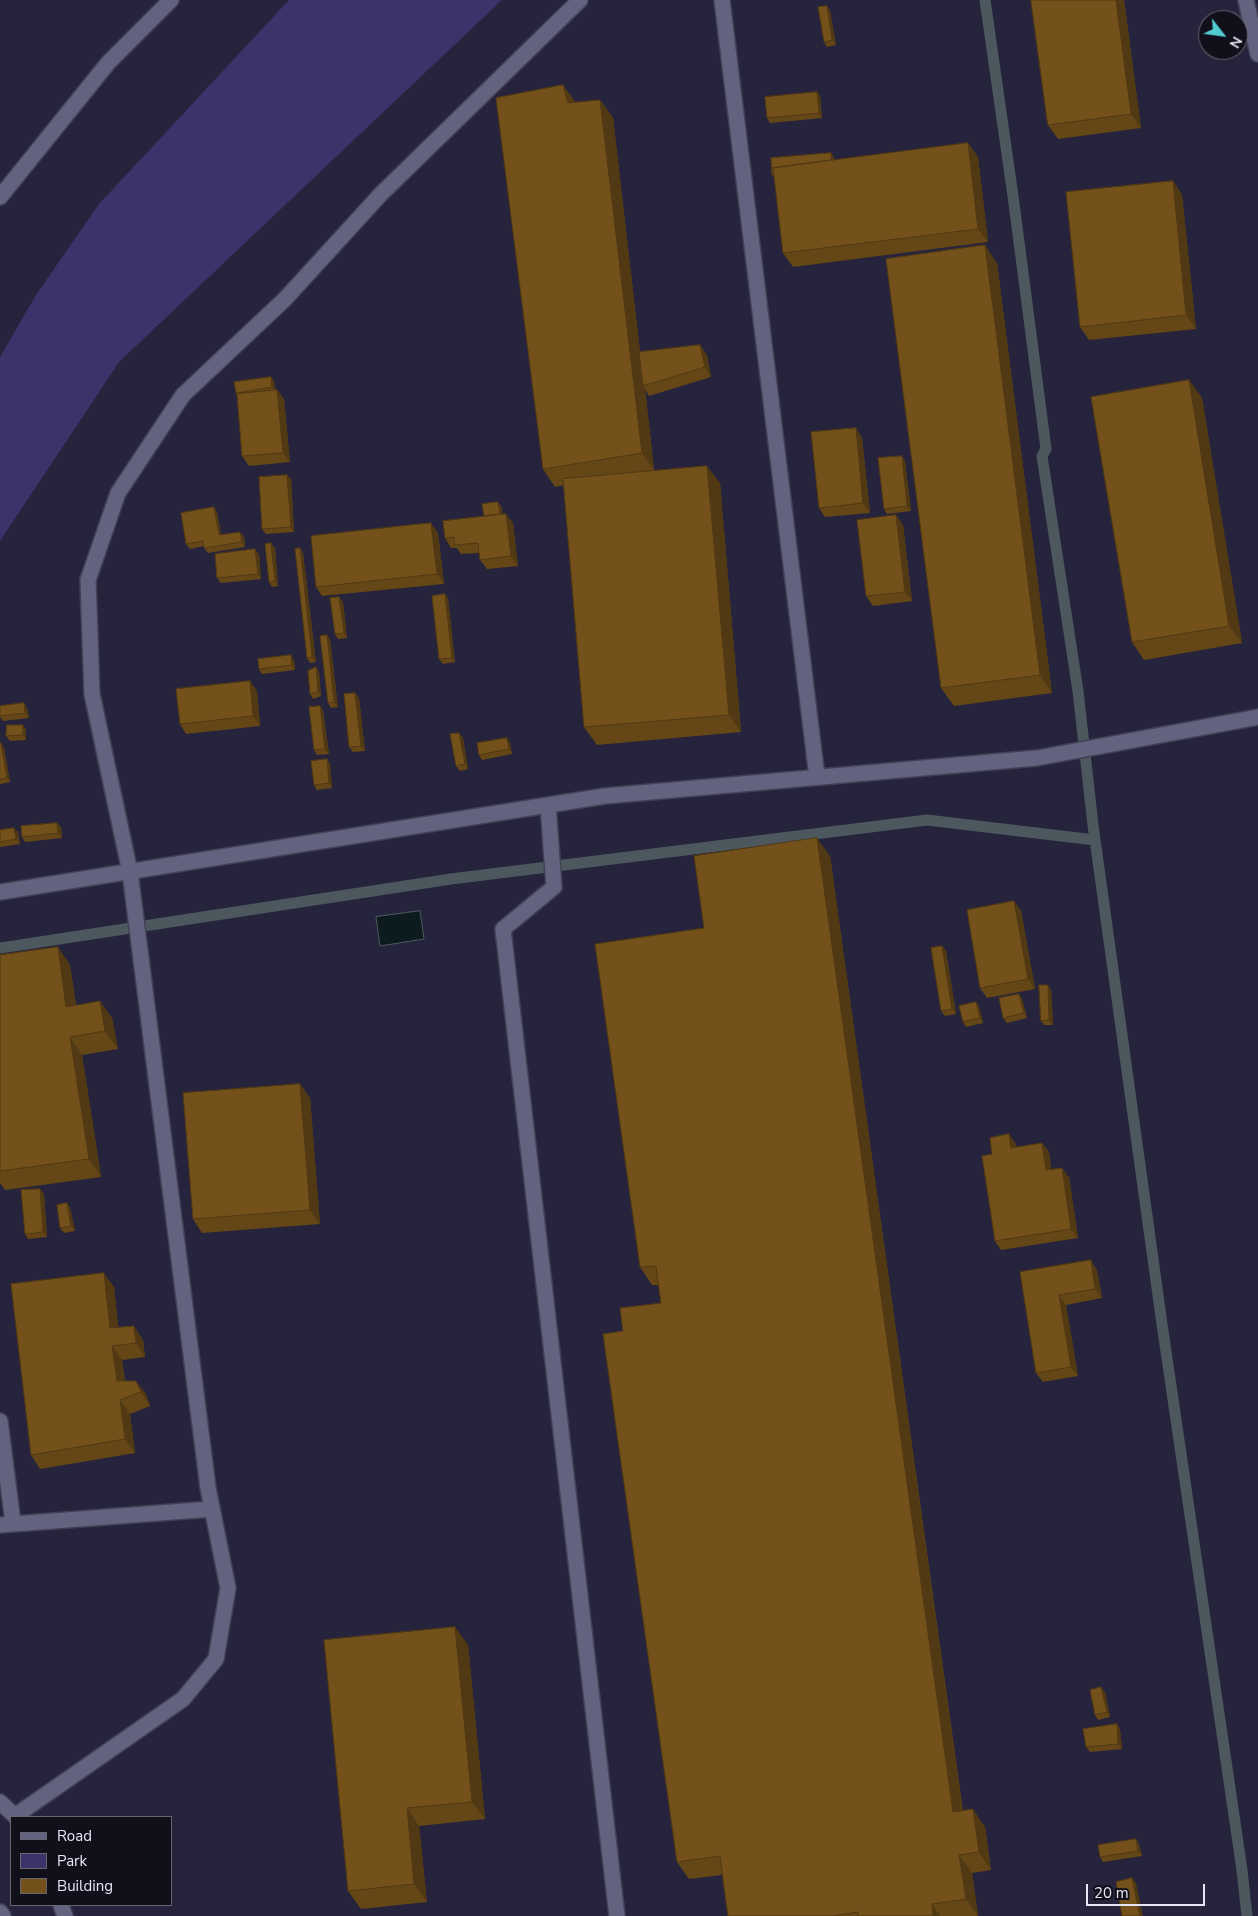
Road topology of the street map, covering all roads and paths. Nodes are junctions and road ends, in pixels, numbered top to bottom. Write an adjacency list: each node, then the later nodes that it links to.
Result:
1 (171, 0): 6 (street)
2 (580, 0): 10 (street)
3 (722, 0): 8 (street)
4 (1246, 0): 5 (street)
5 (1258, 54)
6 (0, 197)
7 (1258, 717): 8 (street)
8 (817, 777): 9 (street)
9 (548, 805): 10 (street); 20 (street)
10 (130, 872): 11 (street); 13 (street)
11 (0, 892)
12 (0, 1422): 14 (street)
13 (212, 1509): 14 (street); 17 (street)
14 (6, 1524)
15 (0, 1802): 16 (street)
16 (15, 1816)
17 (17, 1816)
18 (0, 1912): 19 (street)
19 (3, 1916)
20 (617, 1916)

